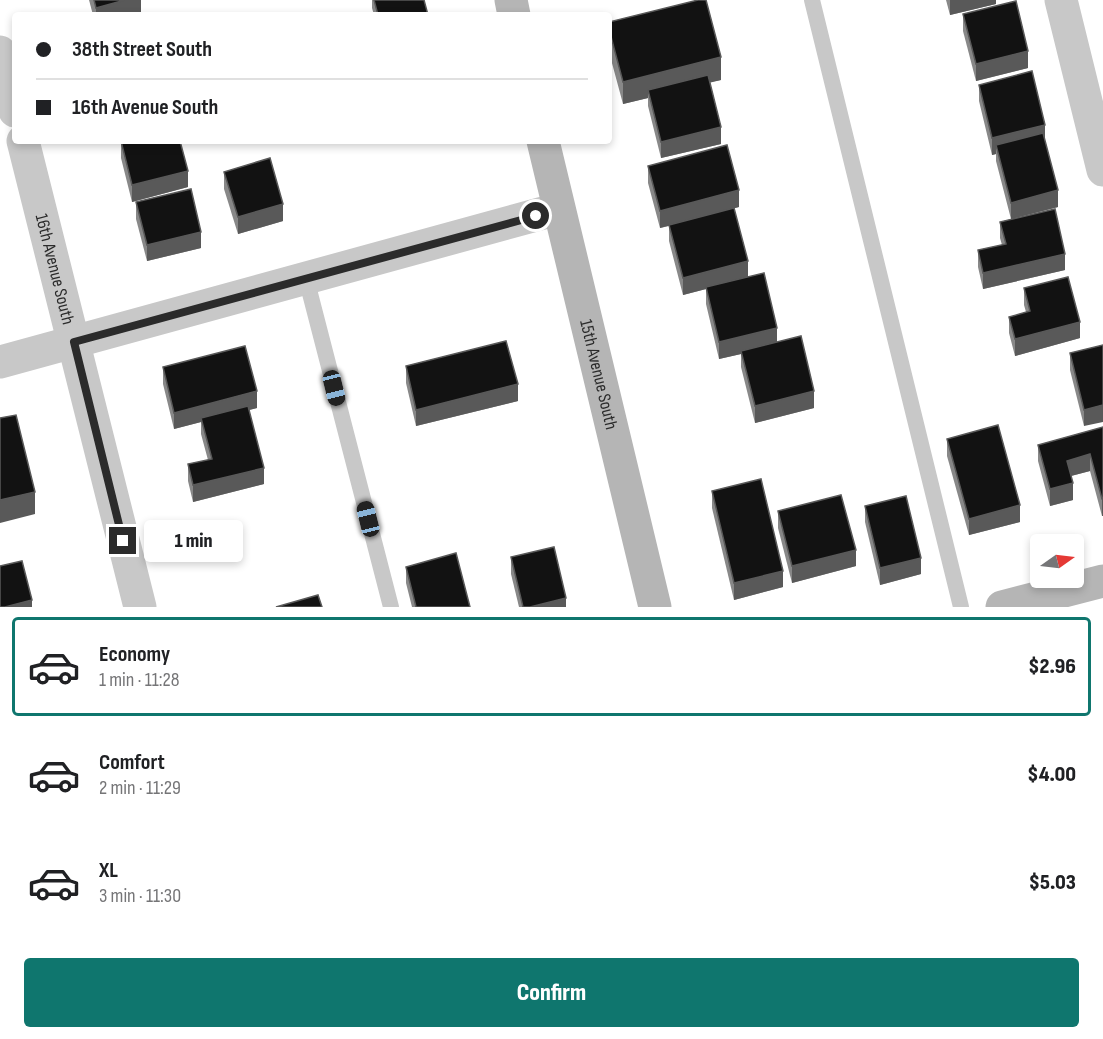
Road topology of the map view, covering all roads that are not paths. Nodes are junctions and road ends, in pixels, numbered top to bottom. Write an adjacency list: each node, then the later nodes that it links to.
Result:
1 (812, 0): 16 (lane)
2 (1061, 0): 7 (street)
3 (0, 52): 4 (street)
4 (12, 99)
5 (23, 144): 10 (street, 16th Avenue South)
6 (544, 144): 8 (street, 15th Avenue South)
7 (1103, 170)
8 (558, 209): 9 (street); 15 (street, 15th Avenue South)
9 (306, 278): 10 (street); 14 (lane)
10 (74, 342): 11 (street); 13 (street, 16th Avenue South)
11 (0, 362)
12 (1103, 581): 17 (street)
13 (140, 607)
14 (391, 607)
15 (655, 607)
16 (961, 607)
17 (1002, 607)

